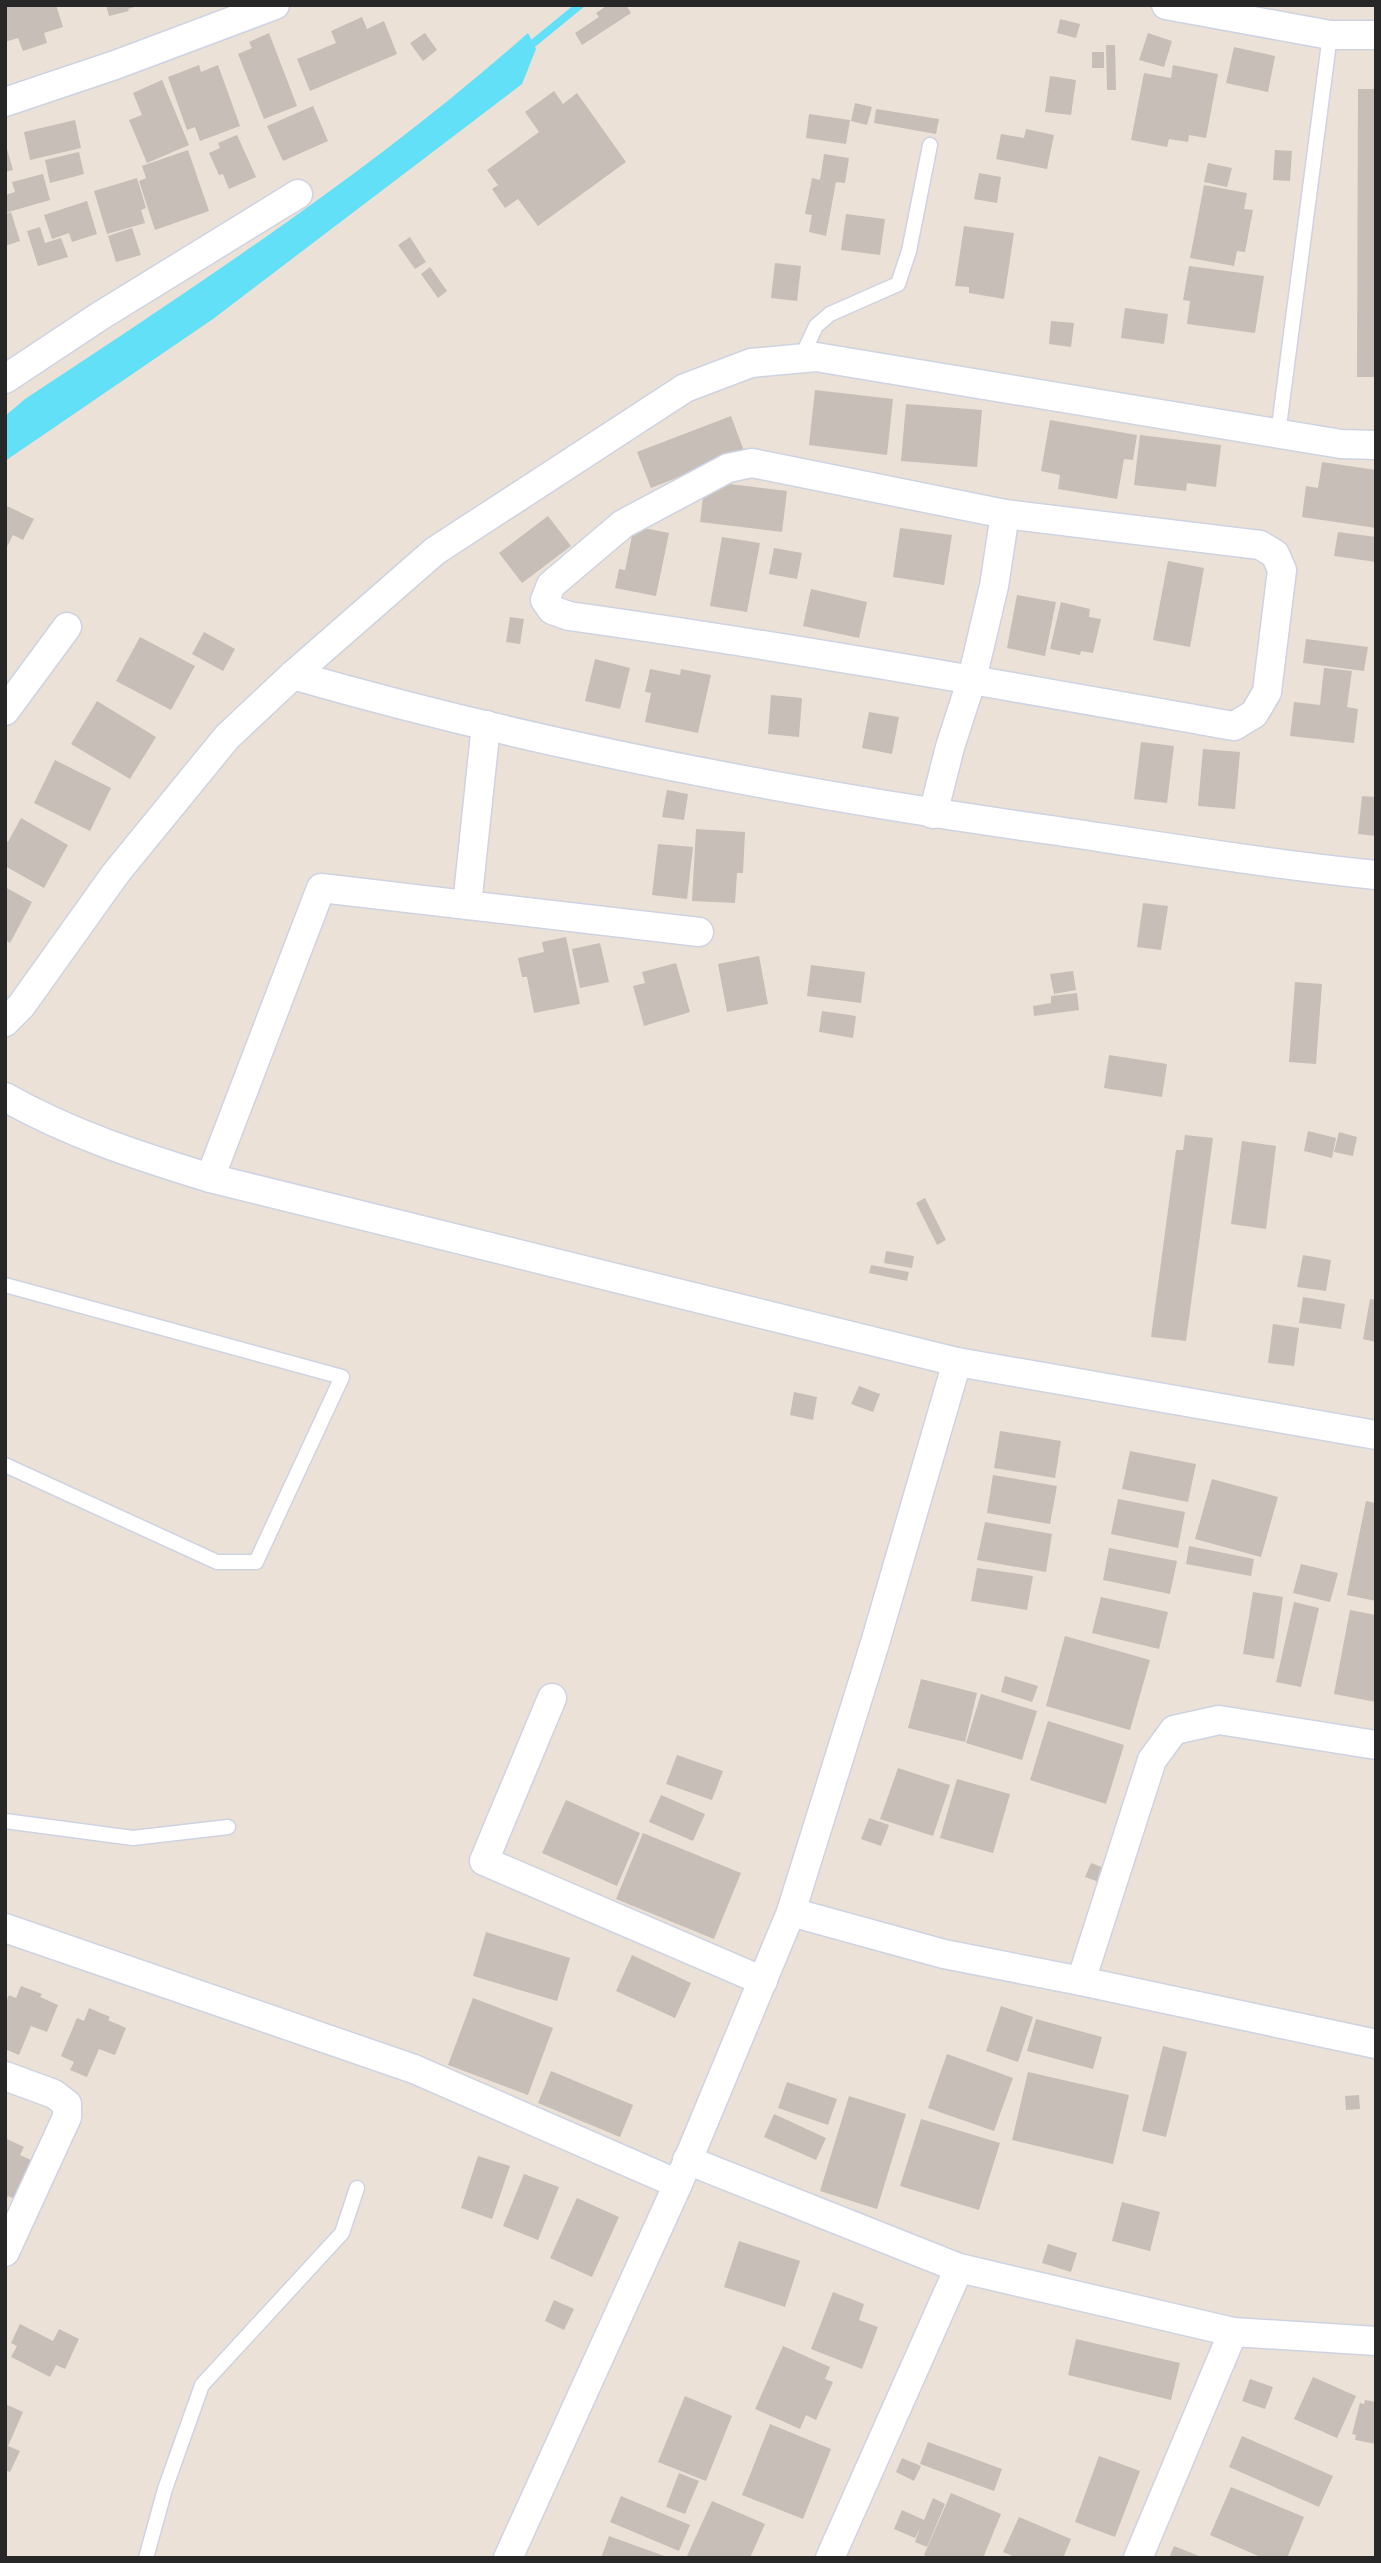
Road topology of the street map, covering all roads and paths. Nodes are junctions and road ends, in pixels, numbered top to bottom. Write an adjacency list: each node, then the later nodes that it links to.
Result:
1 (275, 5): 5 (street)
2 (1166, 5): 3 (street)
3 (1330, 35): 4 (street); 10 (lane)
4 (1376, 35)
5 (5, 102)
6 (930, 145): 8 (lane)
7 (298, 194): 9 (street)
8 (801, 358): 10 (street); 14 (street)
9 (5, 379)
10 (1278, 434): 11 (street)
11 (1376, 445)
12 (1005, 514): 15 (street); 15 (street); 15 (street)
13 (67, 627): 16 (street)
14 (293, 675): 17 (street); 22 (street)
15 (972, 680): 18 (street)
16 (5, 711)
17 (486, 725): 18 (street); 20 (street)
18 (933, 814): 19 (street)
19 (1376, 874)
20 (467, 905): 21 (street); 24 (street)
21 (699, 932)
22 (5, 1022)
23 (7, 1105): 24 (street)
24 (210, 1178): 26 (street)
25 (5, 1285): 28 (lane)
26 (957, 1362): 27 (street); 33 (street)
27 (1376, 1435)
28 (5, 1465)
29 (552, 1698): 35 (street)
30 (1376, 1745): 36 (street)
31 (5, 1822): 32 (lane)
32 (228, 1827)
33 (791, 1912): 35 (street); 36 (street)
34 (5, 1928): 39 (street)
35 (763, 1981): 39 (street)
36 (1081, 1981): 37 (street)
37 (1376, 2044)
38 (5, 2076): 41 (street)
39 (682, 2172): 42 (street); 46 (street)
40 (357, 2188): 45 (lane)
41 (5, 2252)
42 (959, 2268): 43 (street); 47 (street)
43 (1233, 2332): 44 (street); 48 (street)
44 (1376, 2341)
45 (146, 2558)
46 (508, 2558)
47 (830, 2558)
48 (1138, 2558)

